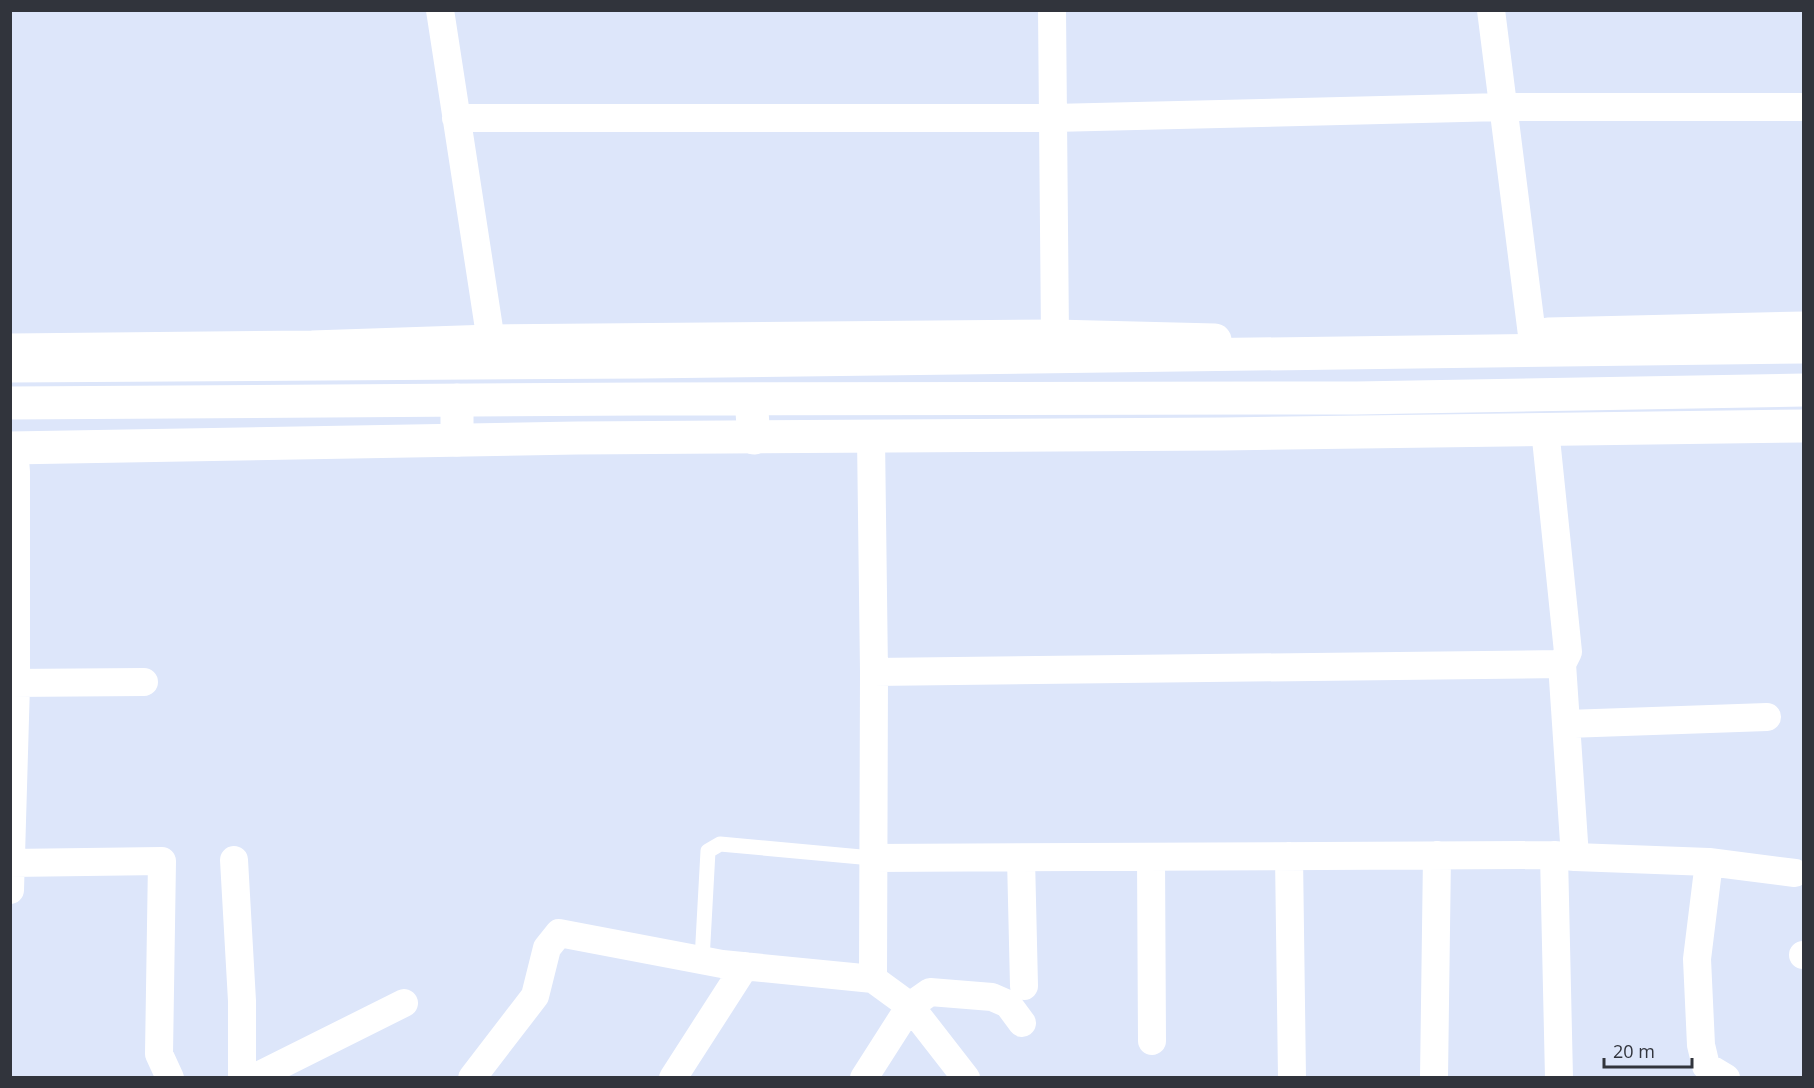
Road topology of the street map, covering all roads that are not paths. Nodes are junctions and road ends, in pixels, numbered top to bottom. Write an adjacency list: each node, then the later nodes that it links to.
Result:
1 (440, 10): 6 (street)
2 (1052, 10): 7 (street)
3 (1491, 10): 4 (street)
4 (1503, 107): 5 (street); 7 (street); 9 (street)
5 (1803, 107)
6 (456, 118): 7 (street); 13 (street)
7 (1053, 118): 10 (street)
8 (1803, 327): 9 (main road)
9 (1532, 335): 10 (main road)
10 (1055, 336): 13 (main road)
11 (1803, 347): 13 (main road)
12 (10, 350): 13 (main road)
13 (492, 352): 14 (main road)
14 (10, 366)
15 (1803, 390): 16 (main road)
16 (751, 399): 17 (main road); 22 (main road)
17 (457, 400): 18 (main road); 23 (main road)
18 (10, 403)
19 (1803, 426): 20 (main road)
20 (1545, 429): 21 (main road); 25 (street)
21 (871, 437): 22 (main road); 26 (street)
22 (754, 438): 23 (main road)
23 (457, 440): 24 (main road)
24 (12, 448): 28 (street)
25 (1562, 664): 26 (street); 30 (street)
26 (874, 672): 35 (street)
27 (144, 682): 28 (street)
28 (13, 684): 39 (street)
29 (1767, 717): 30 (street)
30 (1568, 724): 33 (street)
31 (1437, 855): 32 (street); 33 (street); 58 (street)
32 (1289, 856): 34 (street); 57 (street)
33 (1565, 856): 38 (street); 59 (street)
34 (1151, 857): 36 (street); 49 (street)
35 (872, 858): 36 (street); 42 (lane); 44 (street)
36 (1021, 858): 45 (street)
37 (234, 860): 51 (street)
38 (1709, 862): 40 (street); 60 (street)
39 (11, 863): 41 (street); 50 (street)
40 (1795, 873)
41 (10, 890)
42 (702, 960): 43 (street); 53 (street)
43 (745, 966): 44 (street); 54 (street)
44 (873, 979): 47 (street)
45 (1024, 986)
46 (404, 1003): 52 (street)
47 (910, 1006): 48 (street); 55 (street); 56 (street)
48 (1022, 1023)
49 (1152, 1041)
50 (170, 1077)
51 (242, 1077)
52 (254, 1077)
53 (472, 1077)
54 (673, 1077)
55 (864, 1077)
56 (966, 1077)
57 (1292, 1077)
58 (1434, 1077)
59 (1559, 1077)
60 (1726, 1077)

